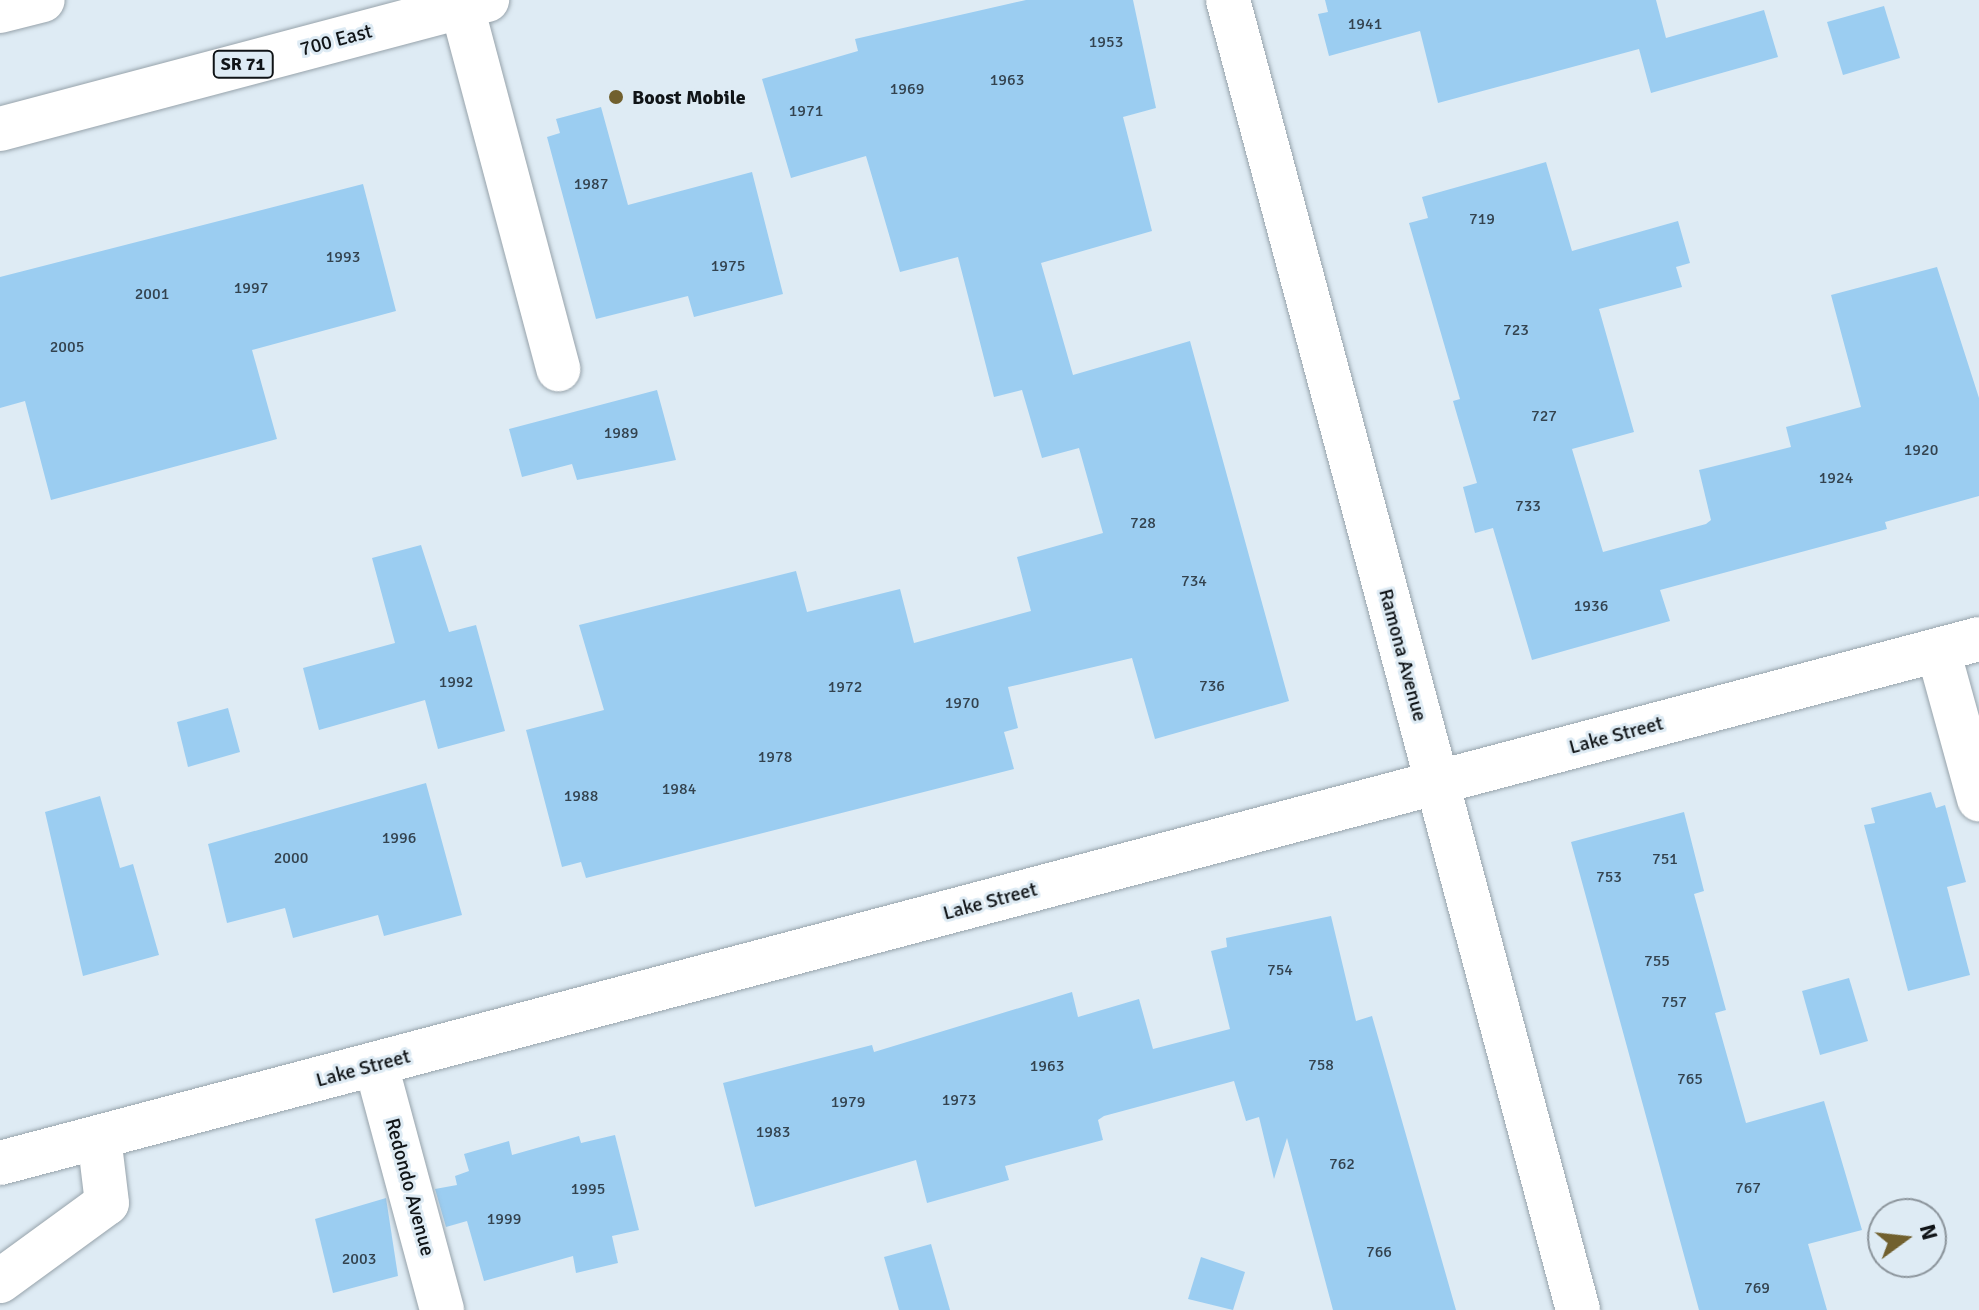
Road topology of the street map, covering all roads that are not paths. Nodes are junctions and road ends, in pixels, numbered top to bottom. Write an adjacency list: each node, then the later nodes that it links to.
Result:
1 (43, 0): 4 (street)
2 (1228, 0): 9 (street, Ramona Avenue)
3 (474, 3): 5 (street, 700 East / SR 71); 6 (street)
4 (0, 11)
5 (0, 129)
6 (558, 369)
7 (1979, 639): 8 (street, Lake Street)
8 (1938, 650): 9 (street, Lake Street); 10 (street)
9 (1437, 782): 11 (street, Lake Street); 16 (street, Ramona Avenue)
10 (1979, 799)
11 (376, 1065): 12 (street, Lake Street); 15 (street, Redondo Avenue)
12 (99, 1137): 13 (street, Lake Street); 14 (street)
13 (0, 1163)
14 (0, 1281)
15 (442, 1310)
16 (1578, 1310)

